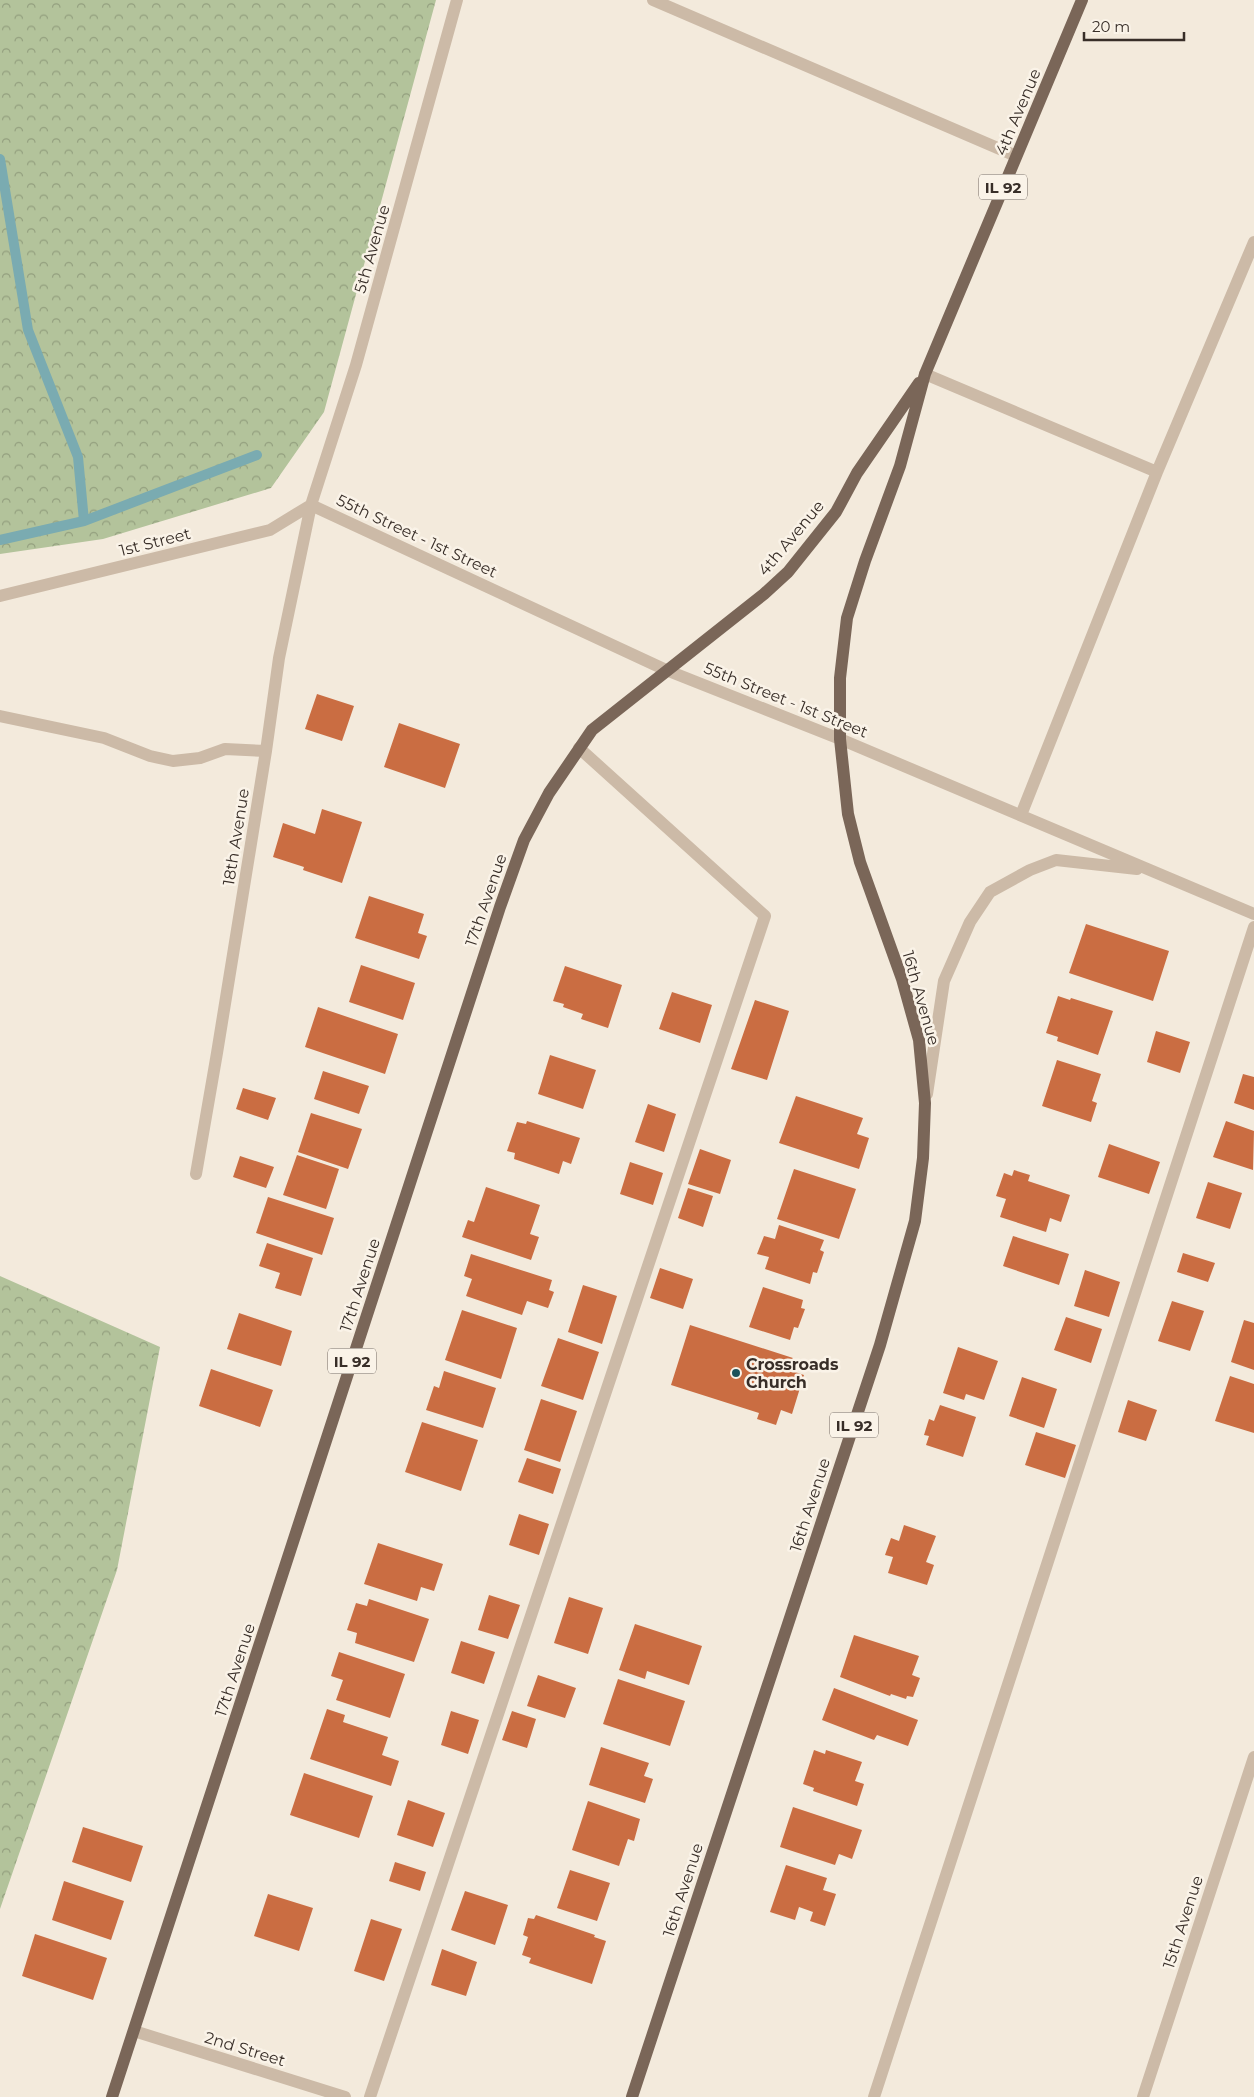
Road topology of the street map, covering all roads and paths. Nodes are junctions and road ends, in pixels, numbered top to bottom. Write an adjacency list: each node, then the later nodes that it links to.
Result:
1 (457, 0): 8 (street, 5th Avenue)
2 (653, 0): 4 (street)
3 (1082, 0): 4 (main road, 4th Avenue / IL 92)
4 (1016, 156): 6 (main road, 4th Avenue / IL 92)
5 (1254, 242): 7 (street)
6 (925, 374): 7 (street); 10 (main road, 4th Avenue / IL 92); 12 (main road, 4th Avenue / IL 92)
7 (1157, 472): 15 (street)
8 (311, 505): 9 (street, 1st Street); 10 (street, 55th Street - 1st Street); 14 (street, 18th Avenue)
9 (0, 596)
10 (666, 670): 12 (street, 55th Street - 1st Street); 13 (main road, 17th Avenue / IL 92)
11 (0, 716): 14 (street)
12 (840, 739): 15 (street, 55th Street - 1st Street); 19 (main road, 16th Avenue / IL 92)
13 (579, 748): 22 (main road, 17th Avenue / IL 92); 25 (street)
14 (266, 751): 20 (street, 18th Avenue)
15 (1021, 815): 16 (street, 55th Street - 1st Street)
16 (1152, 870): 17 (street, 55th Street - 1st Street); 19 (street)
17 (1254, 914)
18 (1254, 927): 27 (street)
19 (925, 1103): 26 (main road, 16th Avenue / IL 92)
20 (196, 1174)
21 (1254, 1757): 28 (street, 15th Avenue)
22 (134, 2031): 23 (main road, 17th Avenue / IL 92); 24 (street, 2nd Street)
23 (112, 2097)
24 (345, 2097)
25 (370, 2097)
26 (632, 2097)
27 (874, 2097)
28 (1142, 2097)

